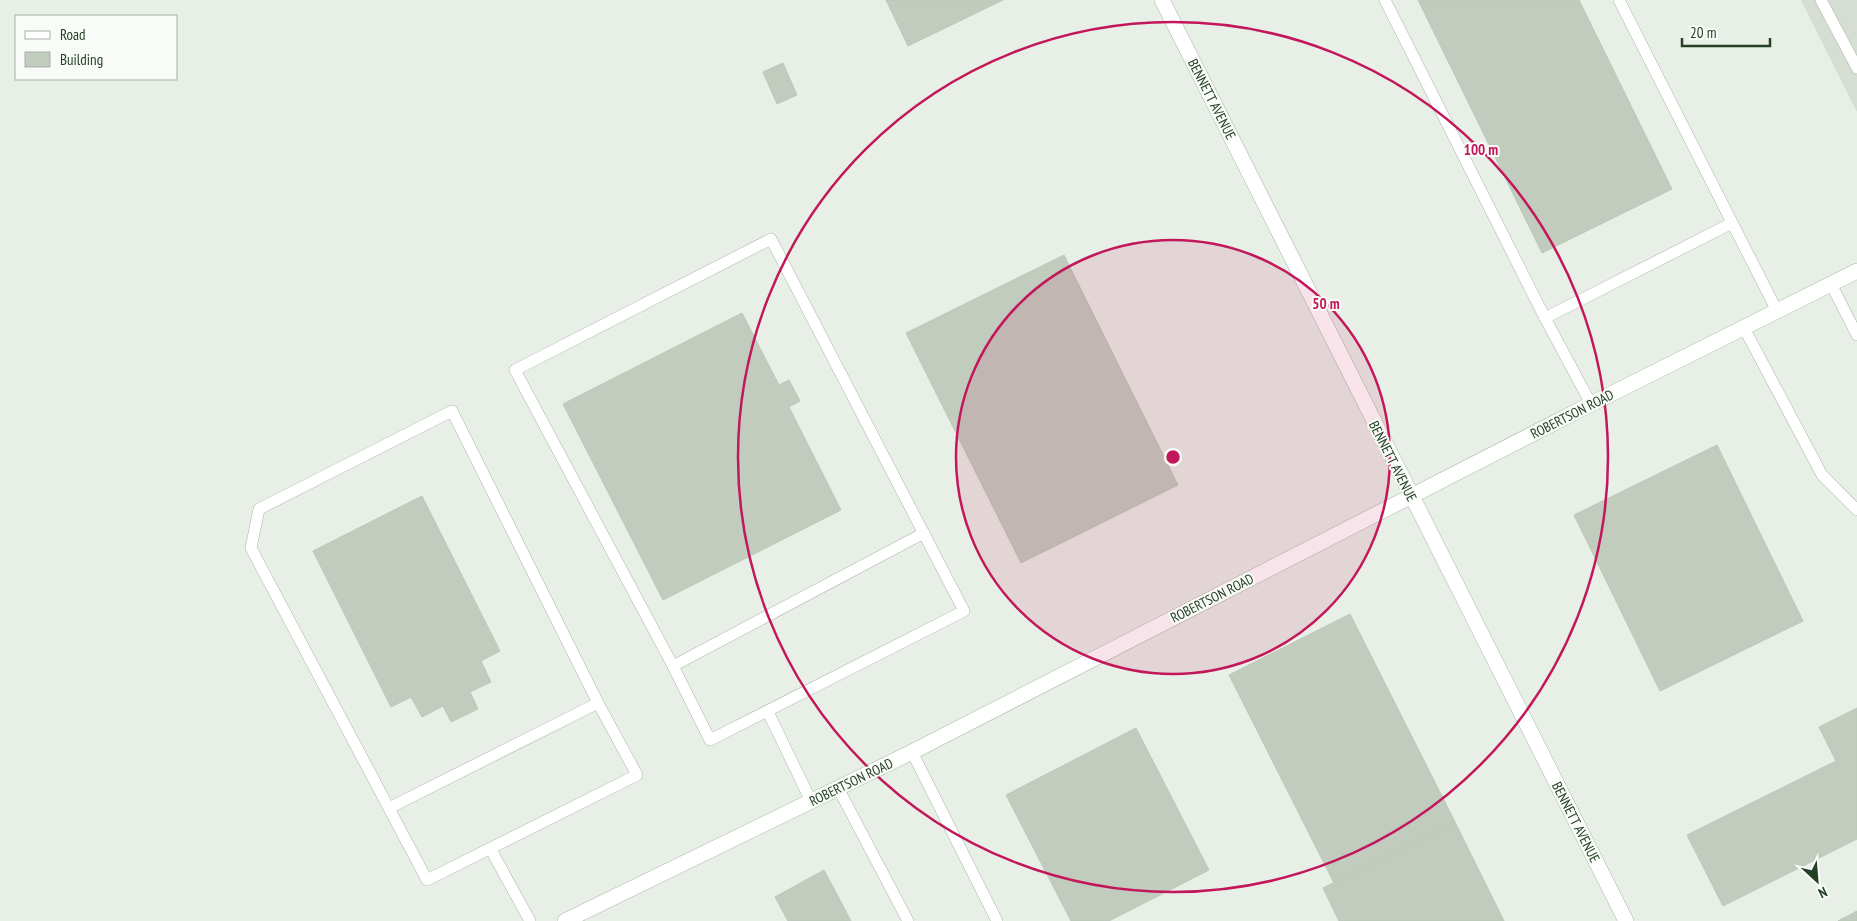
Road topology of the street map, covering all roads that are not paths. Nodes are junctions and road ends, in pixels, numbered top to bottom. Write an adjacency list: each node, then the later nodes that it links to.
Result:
1 (1162, 0): 14 (street, BENNETT AVENUE)
2 (1385, 0): 10 (lane)
3 (1619, 0): 6 (lane)
4 (1820, 0): 5 (lane)
5 (1857, 68)
6 (1732, 224): 9 (lane); 10 (lane)
7 (1857, 271): 8 (street, ROBERTSON ROAD)
8 (1831, 284): 9 (street, ROBERTSON ROAD); 12 (lane)
9 (1777, 311): 11 (street, ROBERTSON ROAD)
10 (1545, 318): 13 (lane)
11 (1744, 328): 13 (street, ROBERTSON ROAD); 15 (lane)
12 (1857, 335)
13 (1591, 404): 14 (street, ROBERTSON ROAD)
14 (1411, 496): 20 (street, ROBERTSON ROAD); 29 (street, BENNETT AVENUE)
15 (1857, 510)
16 (924, 533): 17 (lane); 17 (lane); 19 (lane)
17 (673, 666): 19 (lane)
18 (598, 703): 23 (lane); 23 (lane); 24 (lane)
19 (768, 712): 22 (lane)
20 (912, 752): 21 (street, ROBERTSON ROAD); 25 (lane)
21 (838, 788): 22 (street, ROBERTSON ROAD); 28 (lane)
22 (811, 801): 27 (street, ROBERTSON ROAD)
23 (389, 808): 24 (lane)
24 (490, 848): 26 (lane)
25 (996, 919)
26 (530, 921)
27 (565, 921)
28 (908, 921)
29 (1626, 921)

